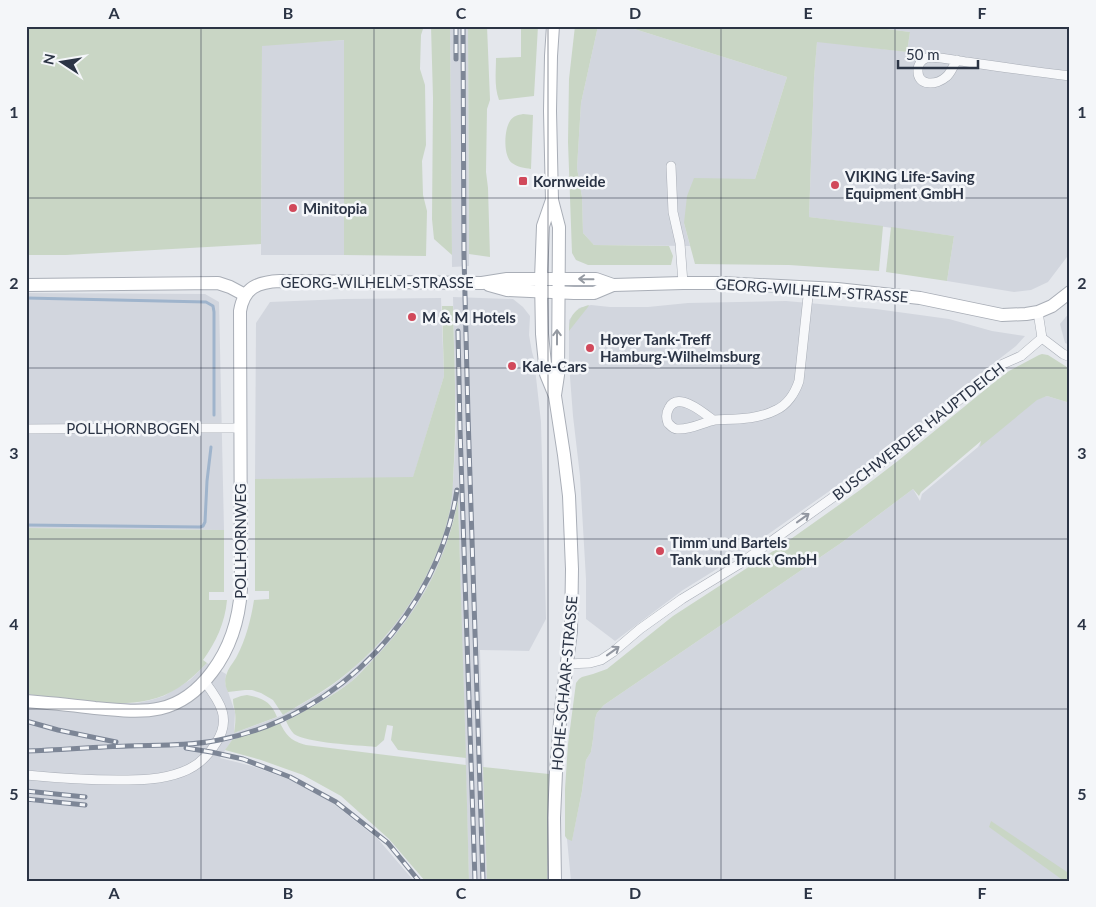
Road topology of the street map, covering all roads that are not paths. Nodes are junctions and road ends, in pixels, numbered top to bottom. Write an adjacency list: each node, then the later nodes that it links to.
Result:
1 (553, 26): 5 (main road)
2 (956, 60): 3 (street)
3 (1070, 76)
4 (671, 166): 9 (street)
5 (552, 200): 6 (main road); 7 (main road)
6 (541, 279): 7 (main road, GEORG-WILHELM-STRASSE); 8 (main road, GEORG-WILHELM-STRASSE); 13 (main road)
7 (558, 279): 11 (main road, GEORG-WILHELM-STRASSE, one-way to 7); 15 (main road)
8 (482, 283): 13 (main road, GEORG-WILHELM-STRASSE); 16 (main road, GEORG-WILHELM-STRASSE)
9 (683, 283): 11 (main road, GEORG-WILHELM-STRASSE); 12 (main road, GEORG-WILHELM-STRASSE)
10 (26, 285): 16 (main road)
11 (613, 285): 15 (main road, GEORG-WILHELM-STRASSE)
12 (809, 287): 17 (main road, GEORG-WILHELM-STRASSE); 21 (street)
13 (541, 292): 15 (main road, GEORG-WILHELM-STRASSE); 20 (main road, HOHE-SCHAAR-STRASSE)
14 (1070, 292): 17 (main road)
15 (558, 293): 20 (main road, HOHE-SCHAAR-STRASSE, one-way to 15)
16 (243, 298): 22 (main road, POLLHORNWEG)
17 (1038, 312): 18 (street)
18 (1042, 338): 19 (street); 24 (street, BUSCHWERDER HAUPTDEICH, one-way to 18)
19 (1070, 358)
20 (555, 396): 24 (main road, HOHE-SCHAAR-STRASSE)
21 (713, 420): 21 (street)
22 (240, 428): 23 (street, POLLHORNBOGEN); 25 (main road, POLLHORNWEG)
23 (26, 429)
24 (568, 664): 28 (main road, HOHE-SCHAAR-STRASSE)
25 (205, 682): 26 (main road, POLLHORNWEG); 27 (street)
26 (26, 701)
27 (26, 775)
28 (555, 881)

